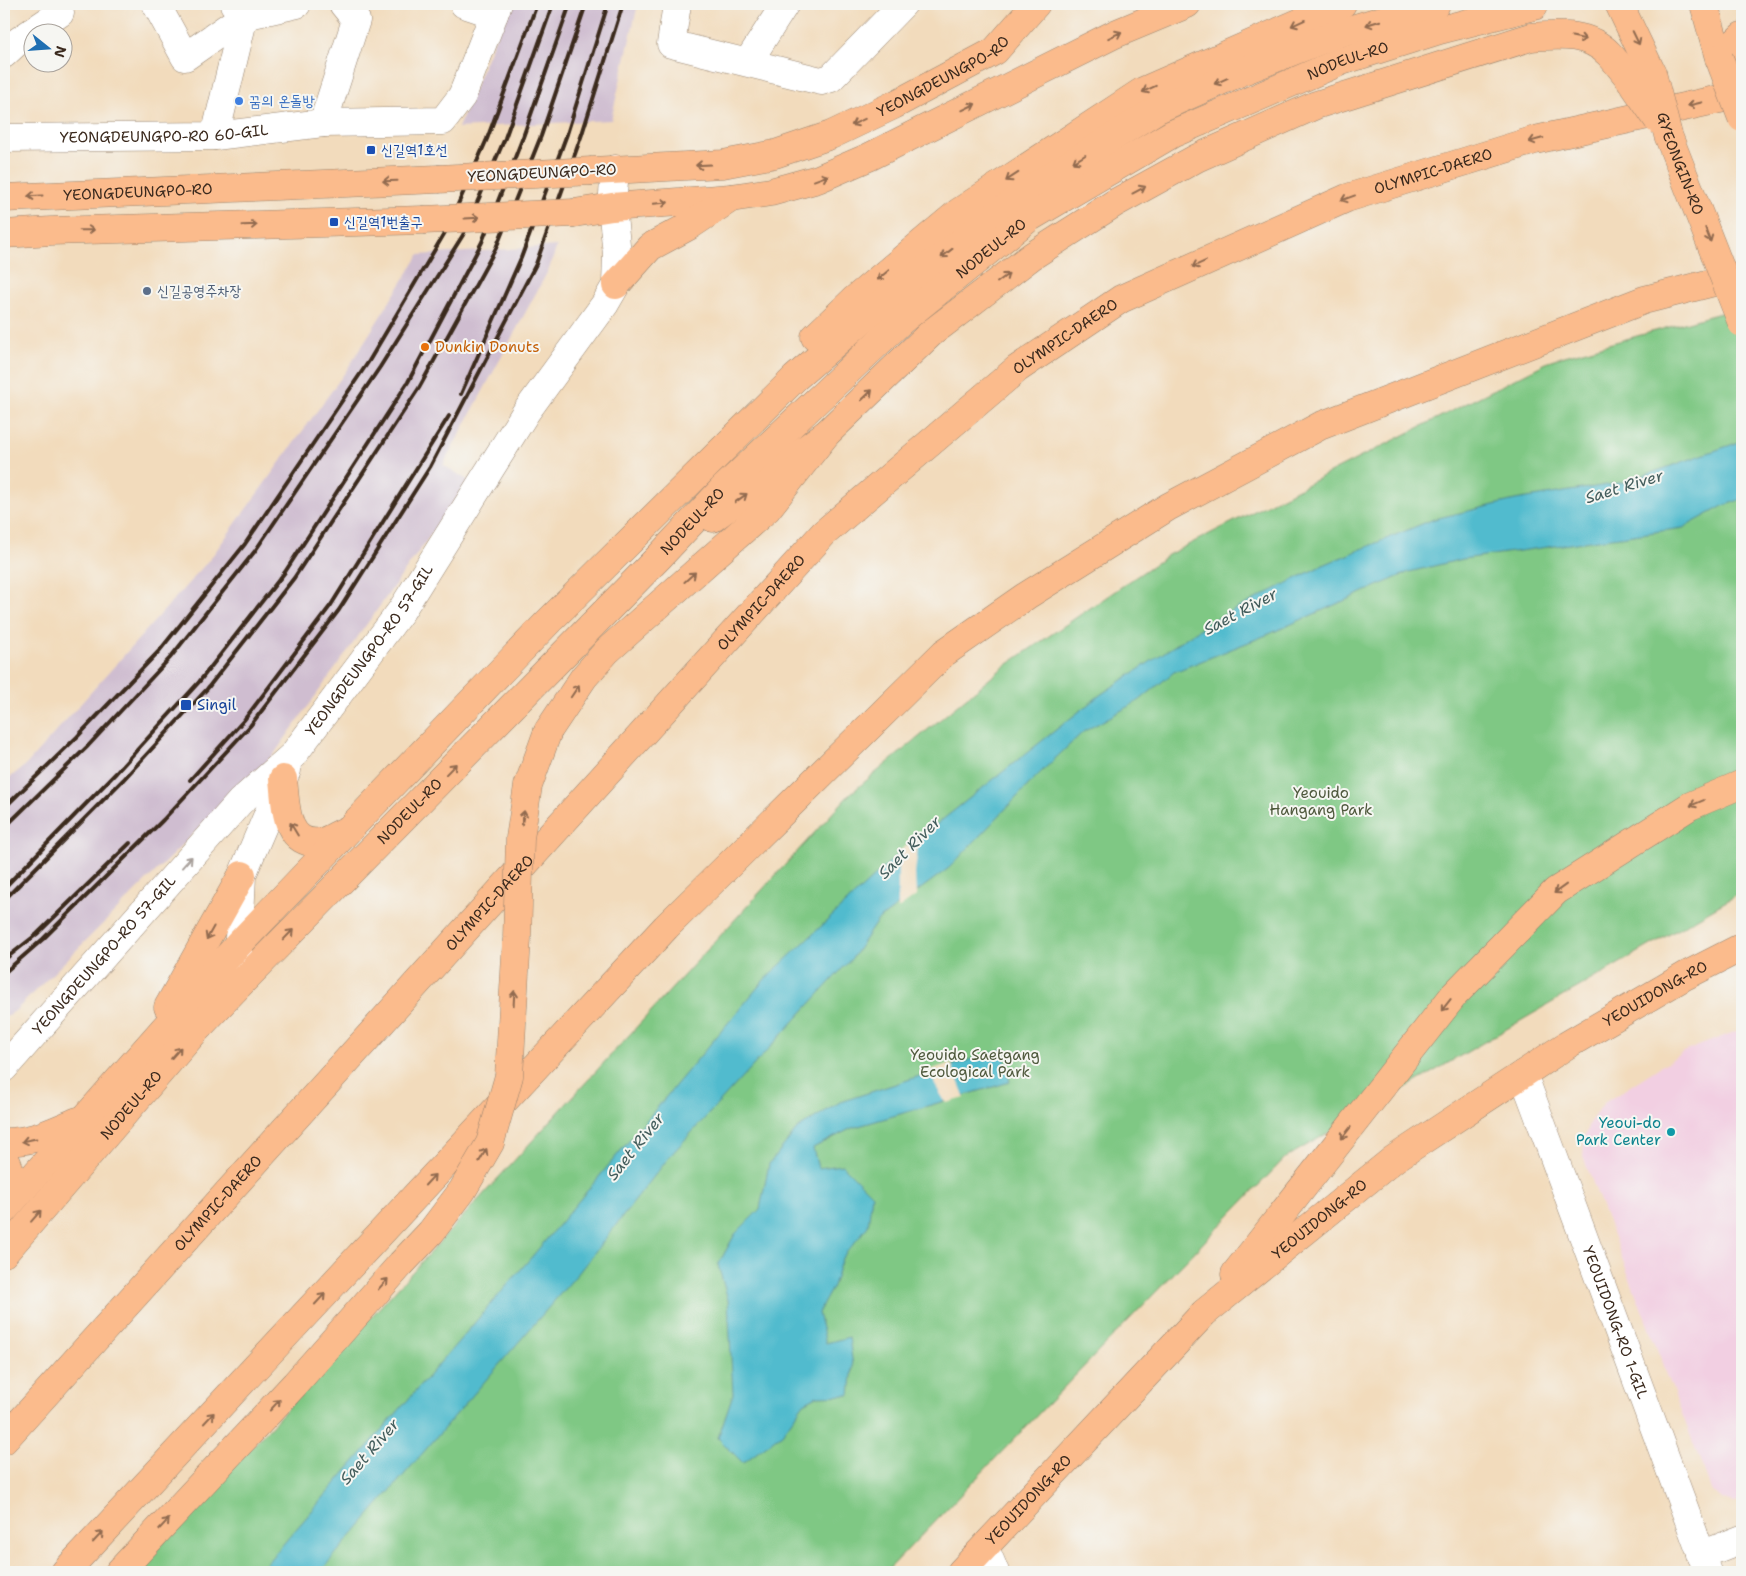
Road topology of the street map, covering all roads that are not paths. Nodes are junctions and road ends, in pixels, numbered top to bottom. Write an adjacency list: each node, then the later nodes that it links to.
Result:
1 (57, 4): 21 (street)
2 (156, 4): 17 (street)
3 (297, 4): 17 (street)
4 (343, 4): 27 (street)
5 (464, 4): 16 (street)
6 (677, 4): 23 (street)
7 (785, 4): 23 (street)
8 (903, 4): 23 (street)
9 (1036, 4): 20 (main road, YEONGDEUNGPO-RO)
10 (1187, 4): 29 (main road, one-way to 10)
11 (1342, 4): 41 (main road, one-way to 41)
12 (1436, 4): 41 (main road, NODEUL-RO, one-way to 41)
13 (1619, 4): 24 (main road, GYEONGIN-RO, one-way to 24)
14 (1704, 4): 22 (main road)
15 (1540, 5): 19 (main road); 40 (main road, NODEUL-RO)
16 (496, 9): 27 (street, YEONGDEUNGPO-RO 60-GIL)
17 (239, 10): 28 (street)
18 (1742, 36): 22 (main road)
19 (1531, 37): 24 (main road, one-way to 24); 39 (main road, one-way to 19)
20 (995, 51): 29 (main road); 31 (main road, YEONGDEUNGPO-RO, one-way to 31)
21 (4, 54)
22 (1719, 58): 26 (main road, bridge)
23 (748, 62)
24 (1641, 76): 38 (main road, GYEONGIN-RO, one-way to 38, bridge)
25 (1742, 94): 60 (main road, OLYMPIC-DAERO, one-way to 60)
26 (1742, 118)
27 (323, 123): 28 (street, YEONGDEUNGPO-RO 60-GIL)
28 (214, 136): 30 (street, YEONGDEUNGPO-RO 60-GIL)
29 (910, 136): 33 (main road, one-way to 29)
30 (4, 138)
31 (603, 170): 32 (main road, YEONGDEUNGPO-RO, one-way to 32, bridge); 34 (street, YEONGDEUNGPO-RO 57-GIL)
32 (4, 198)
33 (731, 198): 34 (main road, one-way to 33); 37 (main road)
34 (612, 207): 35 (main road, one-way to 34, bridge); 37 (street, YEONGDEUNGPO-RO 57-GIL)
35 (4, 234)
36 (1742, 275): 64 (main road, one-way to 36)
37 (616, 285): 42 (street, YEONGDEUNGPO-RO 57-GIL)
38 (1742, 323)
39 (826, 434): 40 (main road, one-way to 39); 65 (main road, one-way to 39, bridge)
40 (659, 557): 50 (main road, NODEUL-RO, one-way to 40)
41 (548, 622): 44 (main road, NODEUL-RO)
42 (288, 767): 44 (main road, one-way to 42); 45 (street); 52 (street, YEONGDEUNGPO-RO 57-GIL, one-way to 42)
43 (1742, 784): 59 (main road, one-way to 59)
44 (351, 828): 47 (main road, NODEUL-RO)
45 (242, 875): 47 (street); 51 (main road, one-way to 51)
46 (1742, 933): 49 (main road)
47 (238, 945): 50 (street); 51 (main road, NODEUL-RO)
48 (1742, 947): 49 (main road, YEOUIDONG-RO)
49 (1686, 976): 53 (main road, YEOUIDONG-RO)
50 (238, 986): 58 (main road, NODEUL-RO, one-way to 50)
51 (132, 1065): 54 (main road, NODEUL-RO)
52 (4, 1068)
53 (1523, 1074): 59 (main road, YEOUIDONG-RO); 63 (street, YEOUIDONG-RO 1-GIL)
54 (84, 1118): 55 (main road, one-way to 55); 57 (main road, NODEUL-RO)
55 (4, 1142)
56 (4, 1156): 57 (main road)
57 (7, 1207)
58 (4, 1253)
59 (1204, 1313): 62 (main road, YEOUIDONG-RO)
60 (4, 1440)
61 (1742, 1540): 63 (street)
62 (990, 1560): 66 (main road, YEOUIDONG-RO)
63 (1704, 1563)
64 (65, 1572)
65 (119, 1572)
66 (961, 1572)

